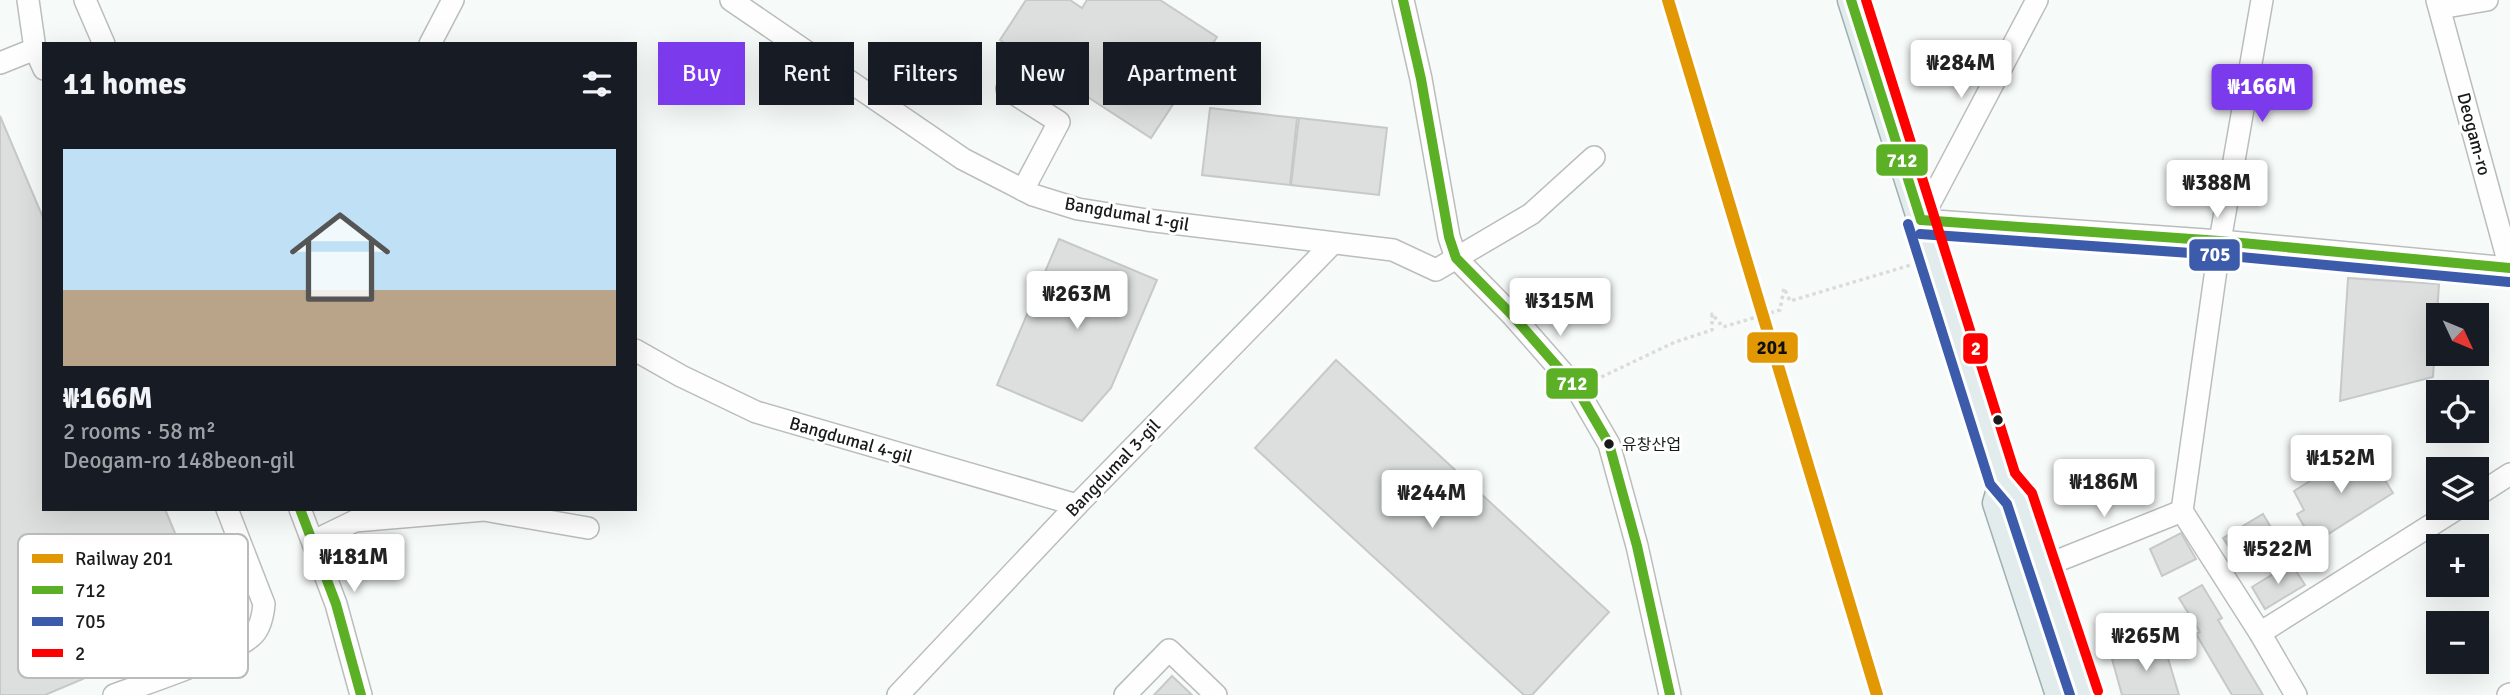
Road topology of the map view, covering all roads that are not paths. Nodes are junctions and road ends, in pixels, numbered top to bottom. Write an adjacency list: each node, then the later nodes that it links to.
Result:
1 (28, 0): 14 (street)
2 (85, 0): 12 (street)
3 (453, 0): 13 (street)
4 (731, 0): 11 (street, Bangdumal 1-gil)
5 (1404, 0): 23 (street)
6 (1851, 0): 20 (main road)
7 (2037, 0): 20 (street)
8 (2262, 0): 21 (street)
9 (2487, 0): 10 (street)
10 (2438, 4): 24 (street, Deogam-ro)
11 (763, 9): 19 (street, Bangdumal 1-gil)
12 (103, 42)
13 (431, 42)
14 (35, 49): 15 (street); 16 (street)
15 (0, 63)
16 (42, 65)
17 (1032, 105): 19 (street)
18 (1594, 157): 23 (street)
19 (1023, 190): 22 (street, Bangdumal 1-gil)
20 (1921, 220): 21 (street); 27 (main road)
21 (2220, 241): 24 (street); 34 (street)
22 (1332, 244): 23 (street, Bangdumal 1-gil); 29 (street, Bangdumal 3-gil)
23 (1455, 258): 49 (street)
24 (2510, 268)
25 (637, 351): 29 (street, Bangdumal 4-gil)
26 (2510, 474): 28 (street)
27 (2003, 480): 40 (main road); 50 (main road)
28 (2489, 488)
29 (1077, 505): 46 (street, Bangdumal 3-gil)
30 (228, 511): 37 (street)
31 (301, 511): 38 (street)
32 (472, 511): 38 (street)
33 (490, 511): 36 (street)
34 (2182, 511): 40 (street); 41 (street)
35 (2439, 520): 41 (street)
36 (588, 528)
37 (237, 534)
38 (314, 541): 45 (street)
39 (248, 563): 42 (street)
40 (2042, 567): 51 (main road)
41 (2260, 633): 52 (street)
42 (248, 639)
43 (158, 678): 44 (street)
44 (114, 695)
45 (361, 695)
46 (898, 695)
47 (1125, 695): 48 (street)
48 (1216, 695)
49 (1670, 695)
50 (2059, 695)
51 (2085, 695)
52 (2296, 695)

